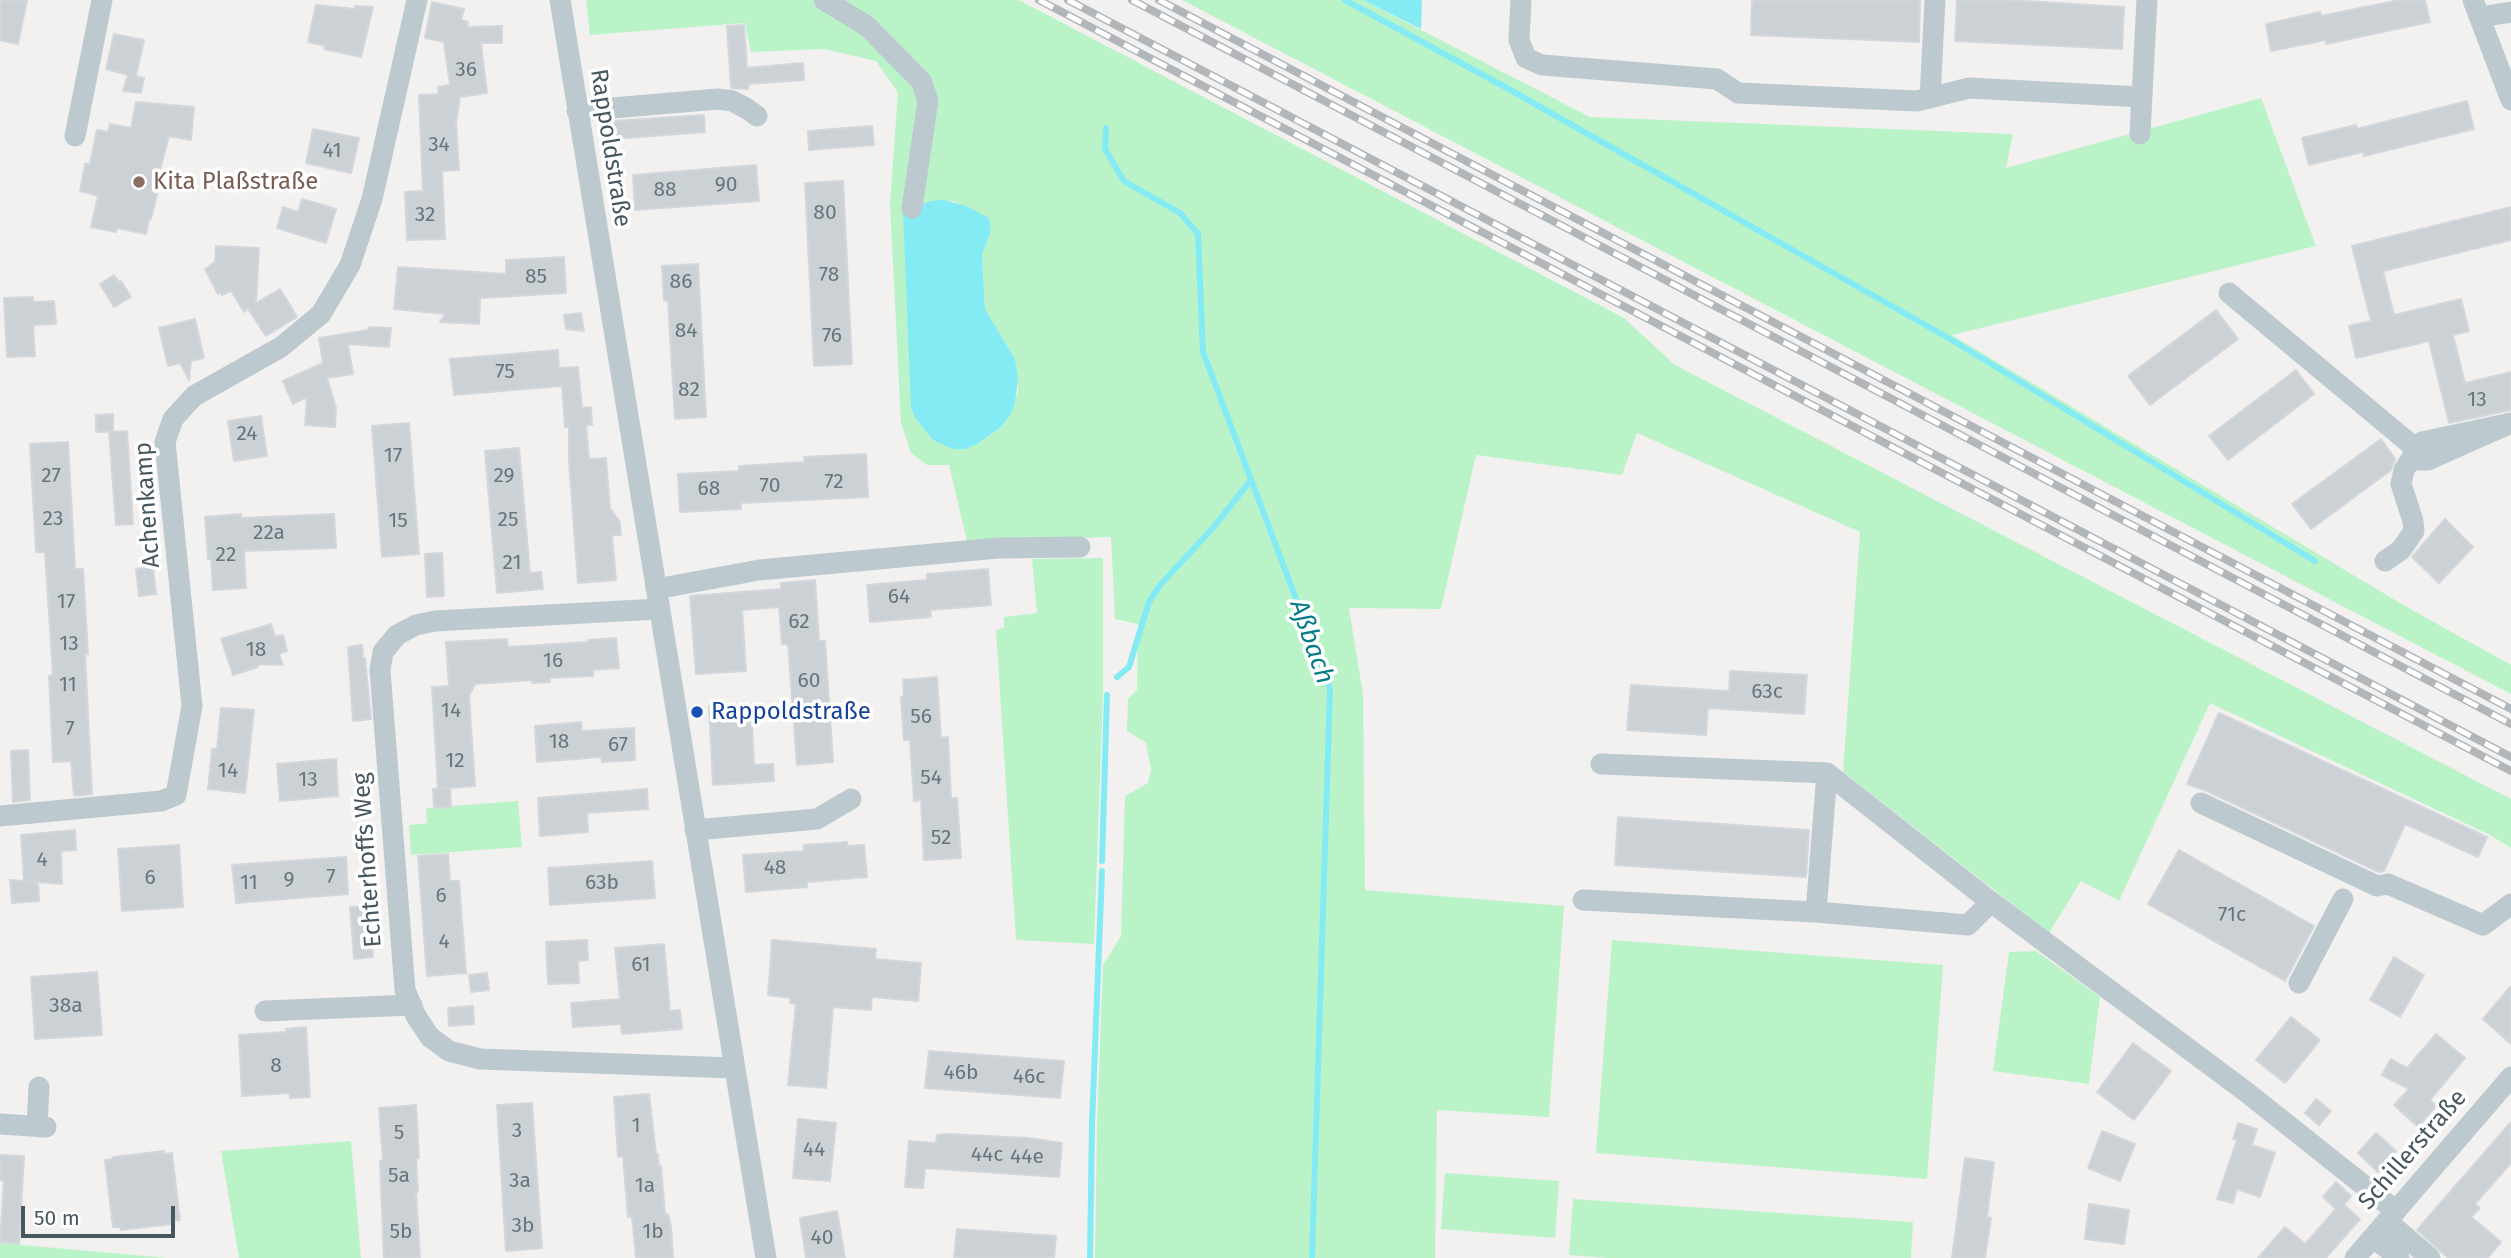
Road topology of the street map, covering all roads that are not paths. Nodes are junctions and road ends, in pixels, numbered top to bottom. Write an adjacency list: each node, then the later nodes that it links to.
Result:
1 (102, 0): 16 (street)
2 (417, 0): 28 (street, Achenkamp)
3 (561, 0): 13 (street, Rappoldstraße)
4 (824, 0): 17 (street)
5 (1521, 0): 11 (street)
6 (1935, 0): 11 (street)
7 (2147, 0): 10 (street)
8 (2476, 9): 9 (street); 12 (street)
9 (2511, 12)
10 (2141, 97): 11 (street); 15 (street)
11 (1930, 98)
12 (2511, 100)
13 (578, 111): 14 (street); 23 (street, Rappoldstraße)
14 (757, 116)
15 (2140, 134)
16 (75, 136)
17 (912, 208)
18 (2230, 293): 20 (street)
19 (2511, 423): 20 (street)
20 (2414, 451): 22 (street)
21 (1080, 547): 23 (street, Echterhoffs Weg)
22 (2385, 561)
23 (658, 599): 29 (street, Rappoldstraße); 36 (street, Echterhoffs Weg)
24 (1601, 764): 25 (street)
25 (1827, 773): 32 (street); 34 (street)
26 (851, 799): 29 (street)
27 (2201, 803): 33 (street)
28 (0, 816)
29 (695, 830): 38 (street, Rappoldstraße)
30 (2343, 899): 35 (street)
31 (1583, 900): 34 (street)
32 (1991, 902): 34 (street); 42 (street)
33 (2511, 904)
34 (1816, 912)
35 (2298, 983)
36 (411, 1005): 37 (street); 38 (street, Echterhoffs Weg)
37 (265, 1011)
38 (734, 1068): 43 (street, Rappoldstraße)
39 (2511, 1077): 42 (street, Schillerstraße)
40 (39, 1087): 41 (street)
41 (0, 1124)
42 (2385, 1223): 44 (street, Schillerstraße); 45 (street); 46 (street)
43 (766, 1258)
44 (2355, 1258)
45 (2399, 1258)
46 (2430, 1258)

